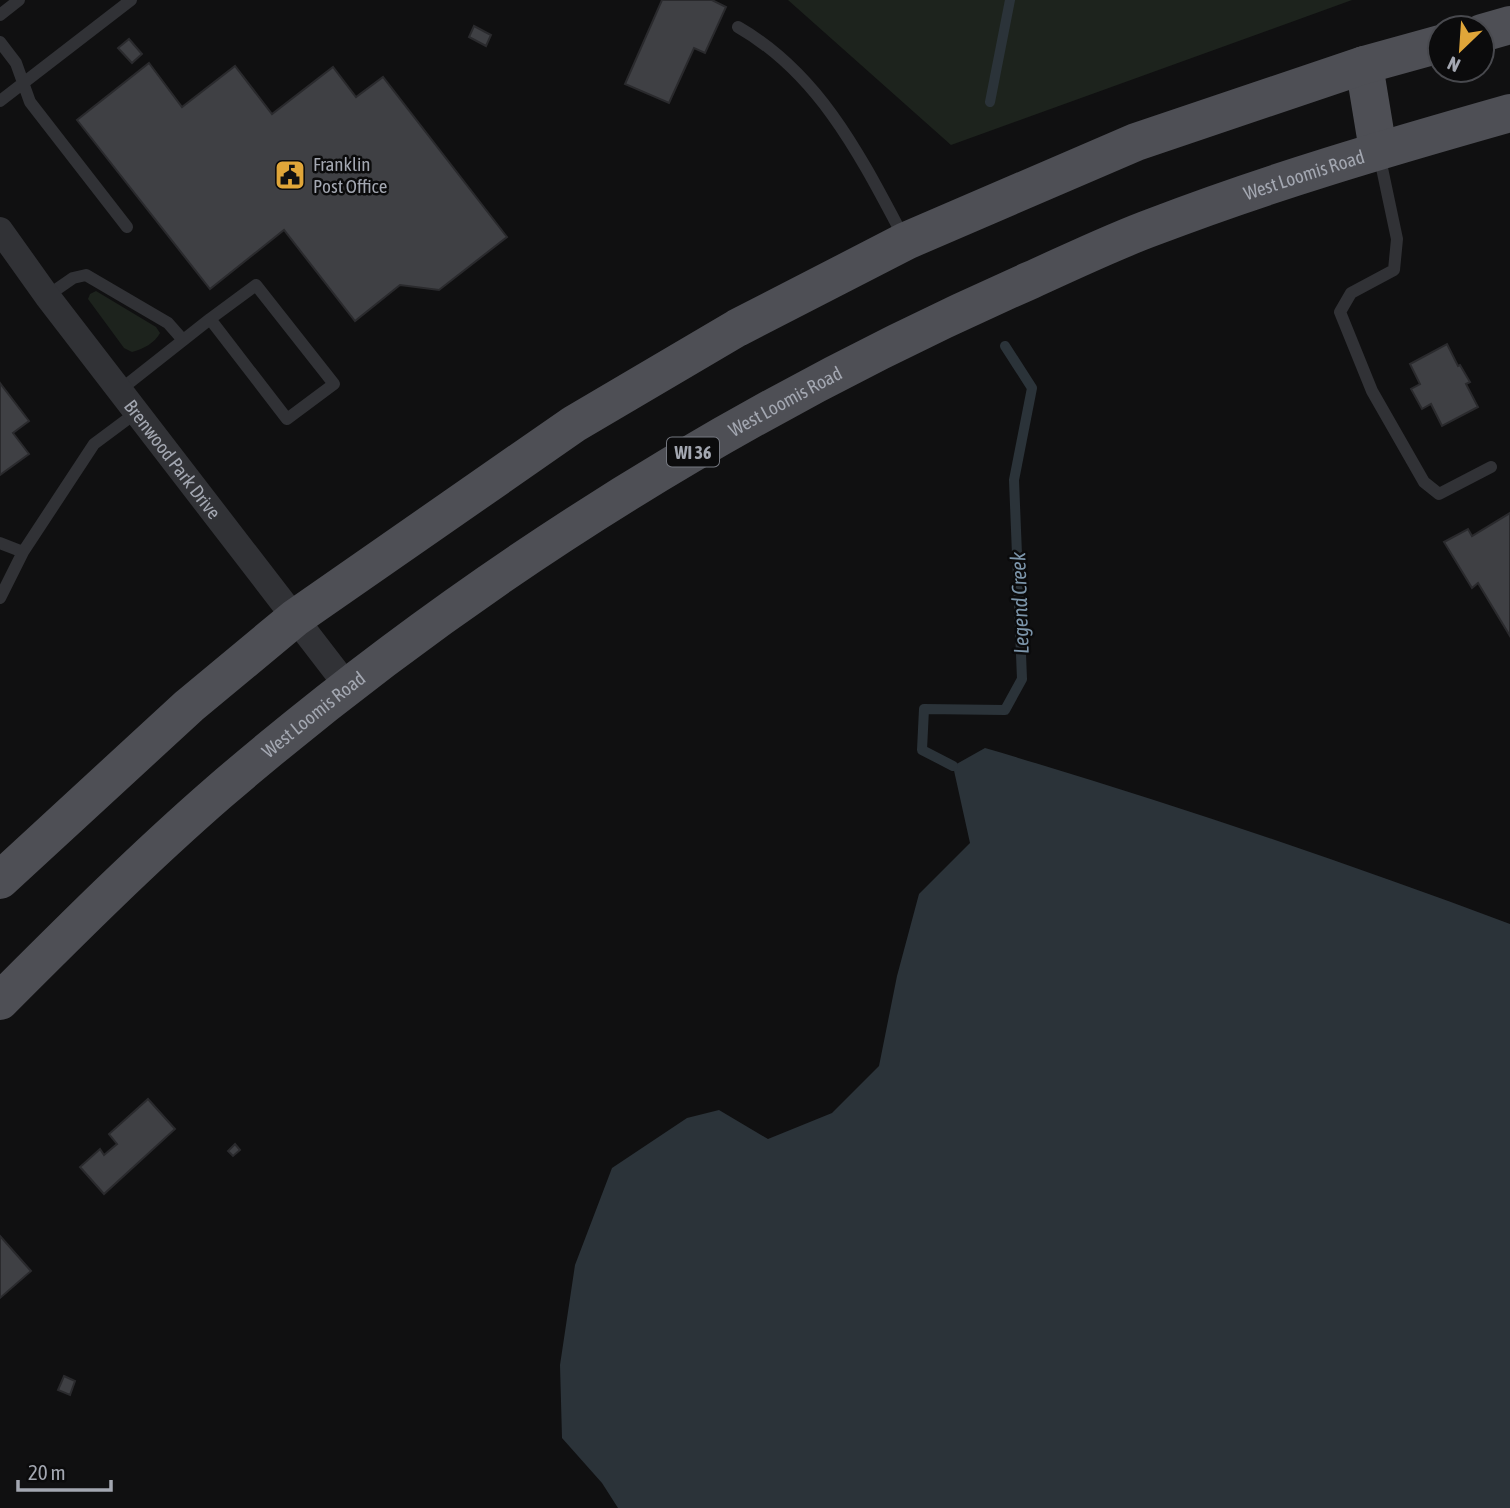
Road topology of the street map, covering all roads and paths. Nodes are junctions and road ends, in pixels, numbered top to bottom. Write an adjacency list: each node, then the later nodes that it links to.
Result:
1 (19, 0): 3 (lane)
2 (131, 0): 8 (lane)
3 (0, 15)
4 (738, 27): 14 (lane)
5 (0, 42): 8 (lane)
6 (1426, 48): 7 (main road)
7 (1364, 65): 11 (main road); 14 (main road)
8 (23, 83): 9 (lane); 12 (lane)
9 (0, 101)
10 (1510, 113): 11 (main road, West Loomis Road / WI 36)
11 (1378, 150): 20 (lane); 25 (main road, West Loomis Road / WI 36)
12 (127, 227)
13 (0, 230): 15 (street, Brenwood Park Drive)
14 (906, 241): 24 (main road)
15 (47, 296): 17 (lane); 18 (street, Brenwood Park Drive)
16 (210, 319): 16 (lane); 17 (lane)
17 (183, 340): 18 (lane)
18 (120, 390): 19 (street, Brenwood Park Drive)
19 (137, 412): 22 (lane); 24 (street, Brenwood Park Drive)
20 (1491, 467)
21 (0, 543): 22 (lane)
22 (23, 552): 23 (lane)
23 (0, 598)
24 (295, 618): 25 (street, Brenwood Park Drive); 26 (main road)
25 (348, 687): 27 (main road, West Loomis Road / WI 36)
26 (0, 880)
27 (0, 1002)

